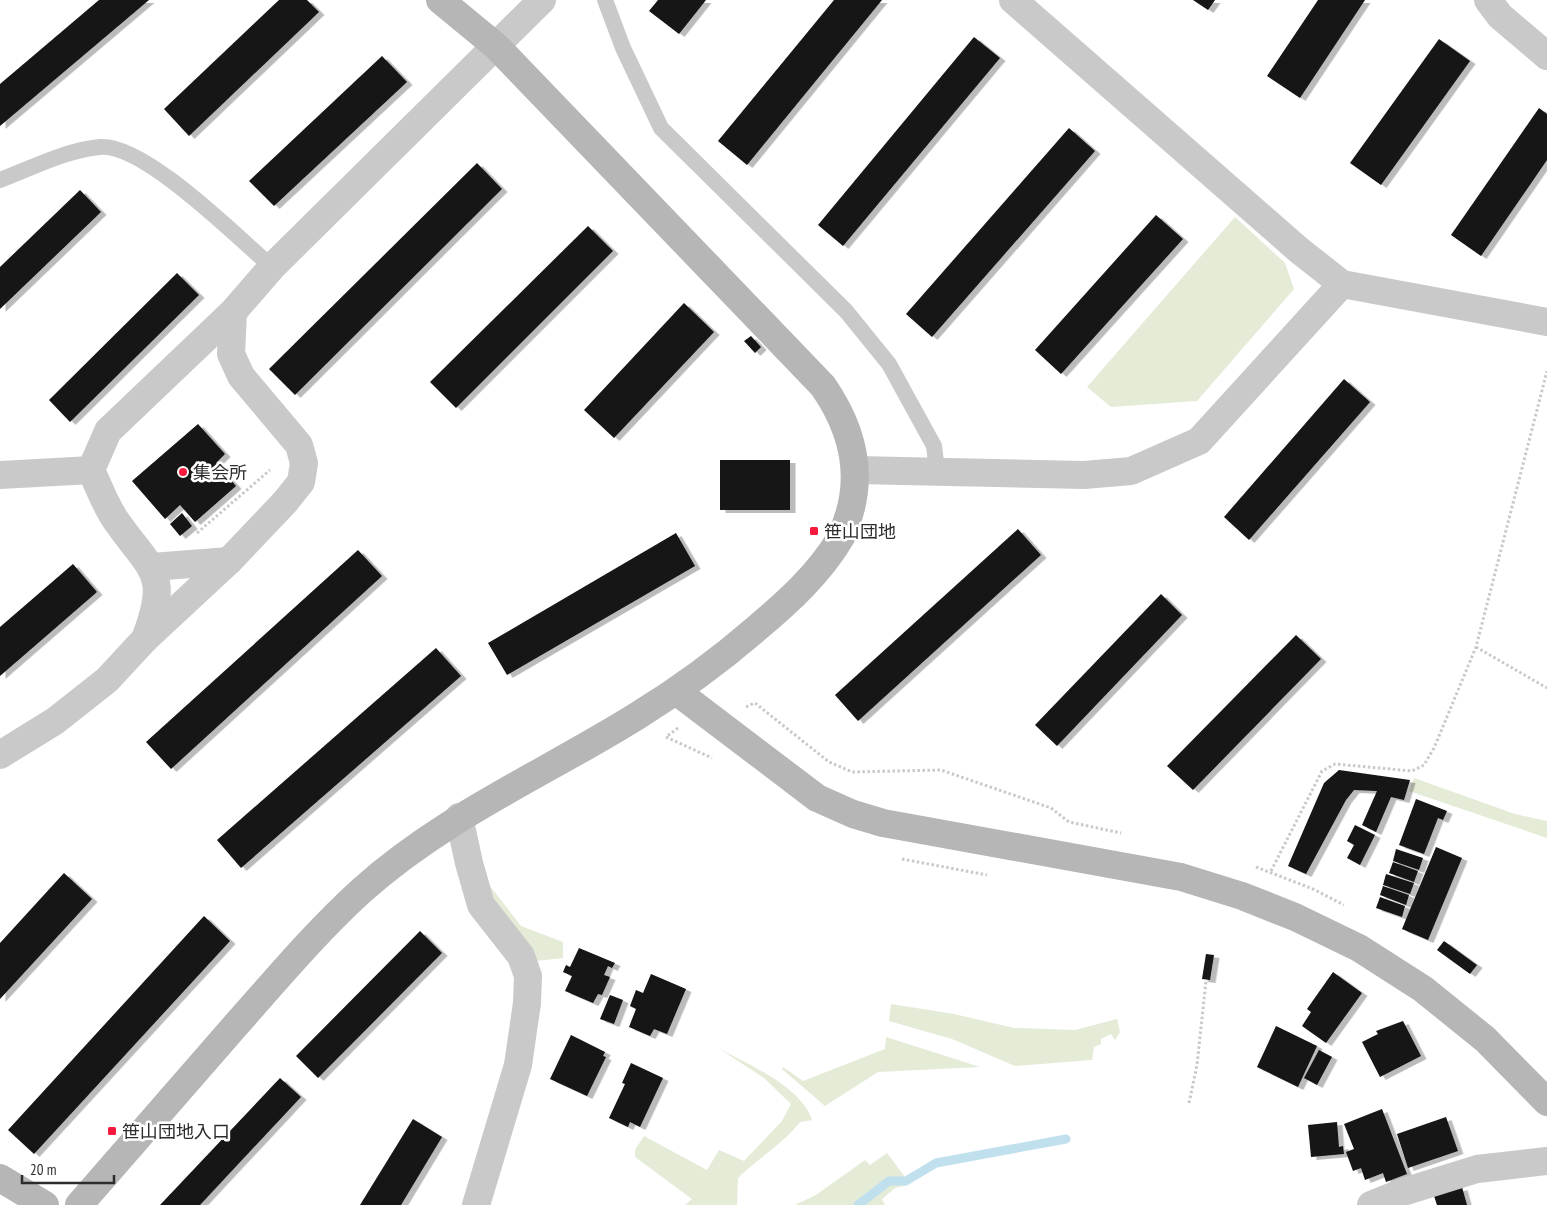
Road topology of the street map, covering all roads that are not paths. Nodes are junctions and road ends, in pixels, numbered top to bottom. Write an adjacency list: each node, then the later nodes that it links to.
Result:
1 (440, 0): 6 (street)
2 (542, 0): 6 (street)
3 (605, 0): 15 (lane)
4 (1012, 0): 10 (street)
5 (1488, 0): 7 (street)
6 (496, 47): 9 (street); 14 (street)
7 (1547, 56)
8 (0, 180): 9 (lane)
9 (272, 267): 11 (street)
10 (1342, 284): 12 (street); 15 (street)
11 (233, 312): 13 (street); 17 (street)
12 (1547, 322)
13 (91, 470): 16 (street); 18 (street)
14 (856, 470): 15 (street); 20 (street)
15 (937, 470)
16 (0, 475)
17 (229, 561): 18 (street); 19 (street)
18 (152, 567): 19 (street)
19 (145, 638): 21 (street)
20 (676, 692): 22 (street); 23 (street)
21 (0, 755)
22 (459, 817): 27 (street); 28 (street)
23 (1547, 1102)
24 (1547, 1161): 29 (street)
25 (0, 1178): 26 (street)
26 (45, 1205)
27 (79, 1205)
28 (476, 1205)
29 (1371, 1205)

